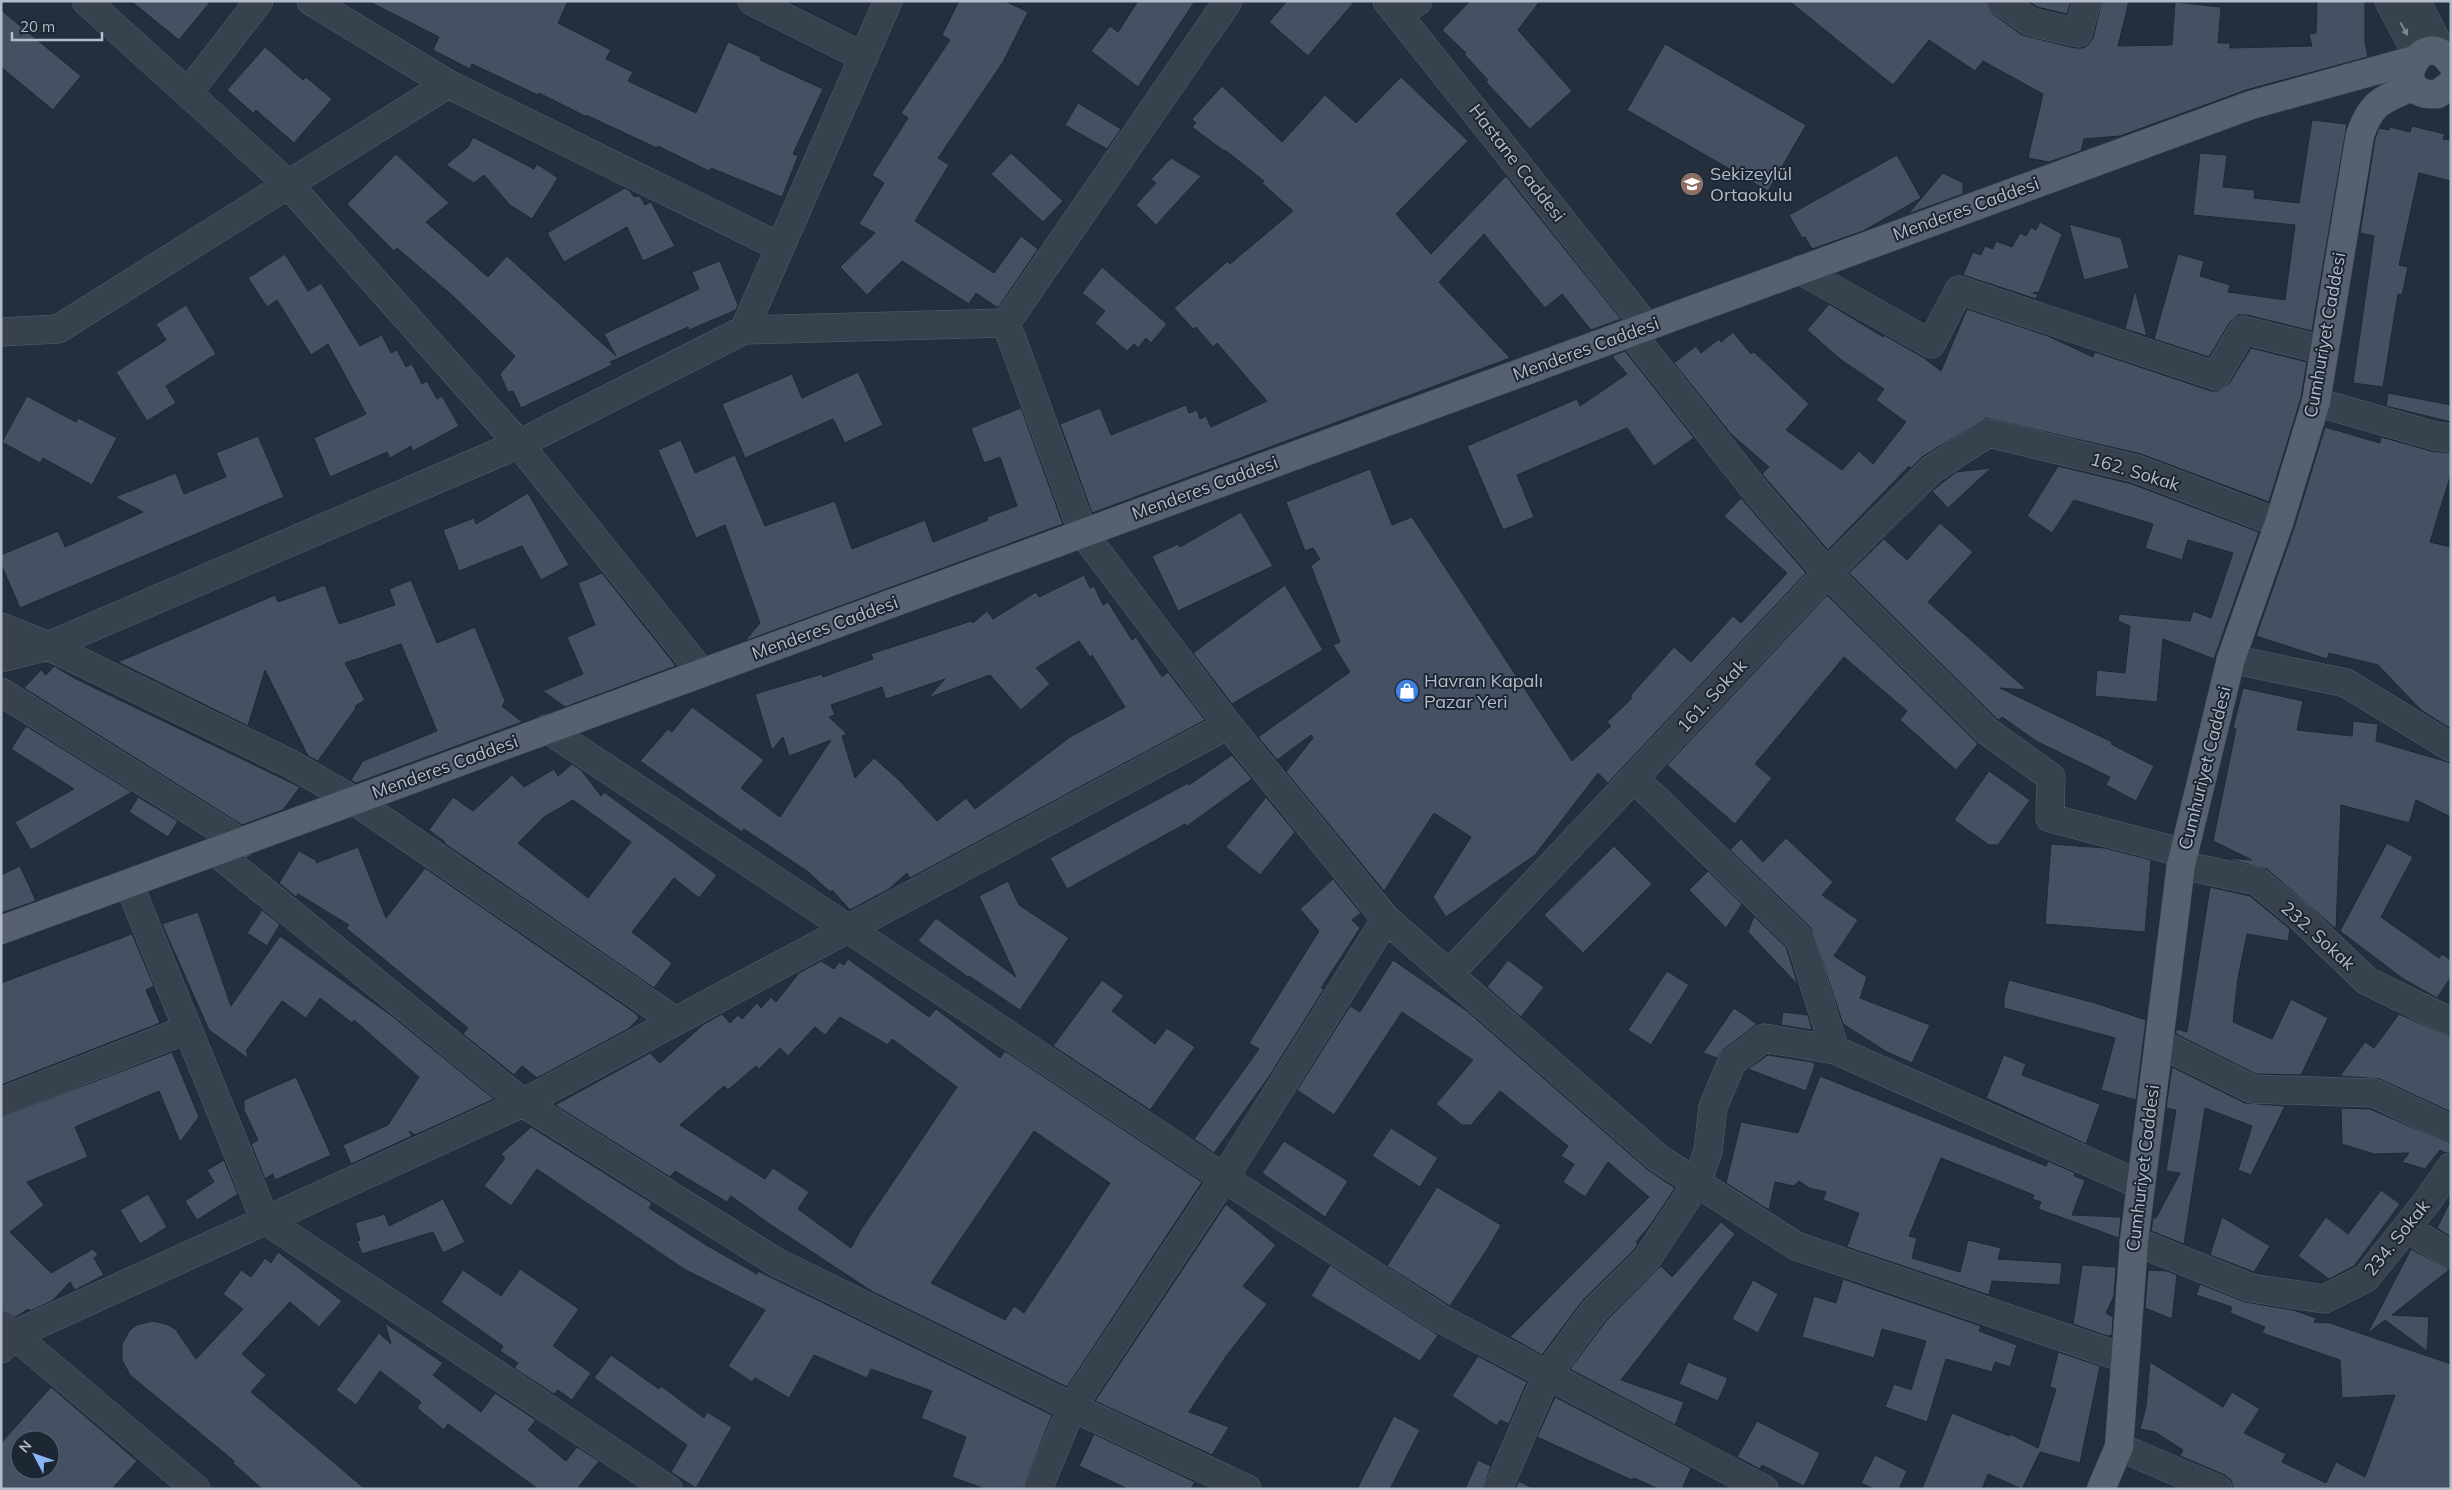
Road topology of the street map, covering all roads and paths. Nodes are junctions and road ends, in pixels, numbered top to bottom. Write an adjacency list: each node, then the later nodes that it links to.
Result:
1 (86, 1): 15 (street)
2 (259, 1): 15 (street)
3 (310, 1): 14 (street)
4 (752, 1): 12 (street)
5 (888, 1): 12 (street)
6 (1228, 1): 19 (street)
7 (2001, 1): 8 (street)
8 (2087, 1)
9 (2389, 1): 13 (street, one-way to 13)
10 (2416, 1): 13 (street)
11 (1401, 5): 20 (street, Hastane Caddesi)
12 (864, 57): 17 (street)
13 (2437, 72): 18 (main road, Menderes Caddesi); 23 (main road, Cumhuriyet Caddesi)
14 (448, 84): 16 (street); 17 (street)
15 (188, 93): 16 (street)
16 (288, 184): 22 (street); 27 (street)
17 (780, 247): 21 (street)
18 (1800, 270): 20 (main road, Menderes Caddesi); 23 (street)
19 (1006, 323): 21 (street); 29 (street)
20 (1638, 329): 29 (main road, Menderes Caddesi); 30 (street, Hastane Caddesi)
21 (744, 330): 27 (street)
22 (1, 332)
23 (2324, 350): 24 (main road, Cumhuriyet Caddesi)
24 (2316, 402): 26 (street); 28 (main road, Cumhuriyet Caddesi)
25 (1988, 433): 28 (street, 162. Sokak); 30 (street, 161. Sokak)
26 (2451, 438)
27 (519, 444): 32 (street); 35 (street)
28 (2279, 523): 34 (main road, Cumhuriyet Caddesi)
29 (1084, 533): 35 (main road, Menderes Caddesi); 37 (street)
30 (1827, 574): 40 (street, 161. Sokak); 44 (street, 232. Sokak)
31 (1, 626): 32 (street)
32 (48, 646): 33 (street); 41 (street)
33 (1, 658)
34 (2231, 659): 39 (street); 44 (main road, Cumhuriyet Caddesi)
35 (702, 673): 38 (main road, Menderes Caddesi)
36 (1, 692): 42 (street)
37 (1228, 726): 46 (street); 47 (street)
38 (547, 730): 41 (main road, Menderes Caddesi); 47 (street)
39 (2451, 747)
40 (1634, 778): 49 (street, 161. Sokak); 54 (street)
41 (355, 801): 42 (main road, Menderes Caddesi); 50 (street)
42 (242, 842): 43 (main road, Menderes Caddesi)
43 (216, 852): 45 (main road, Menderes Caddesi); 56 (street)
44 (2182, 859): 51 (street, 232. Sokak); 53 (main road, Cumhuriyet Caddesi)
45 (129, 884): 48 (main road, Menderes Caddesi); 52 (street)
46 (1386, 919): 49 (street); 59 (street)
47 (850, 928): 50 (street); 59 (street)
48 (1, 930)
49 (1449, 974): 60 (street)
50 (675, 1021): 56 (street)
51 (2451, 1022)
52 (188, 1030): 55 (street); 62 (street)
53 (2159, 1043): 57 (street); 61 (main road, Cumhuriyet Caddesi)
54 (1835, 1050): 60 (street); 61 (street)
55 (1, 1102)
56 (523, 1103): 62 (street); 69 (street)
57 (2451, 1129)
58 (2451, 1167): 63 (street, 234. Sokak)
59 (1224, 1178): 68 (street); 69 (street)
60 (1697, 1183): 67 (street); 68 (street)
61 (2141, 1185): 64 (main road, Cumhuriyet Caddesi)
62 (265, 1220): 66 (street); 73 (street)
63 (2406, 1228): 64 (street, 234. Sokak); 65 (street)
64 (2134, 1241): 67 (main road, Cumhuriyet Caddesi)
65 (2451, 1255)
66 (5, 1336): 72 (street)
67 (2124, 1358): 70 (main road, Cumhuriyet Caddesi)
68 (1547, 1375): 75 (street); 76 (street)
69 (1072, 1407): 71 (street); 74 (street)
70 (2119, 1447): 77 (main road, Cumhuriyet Caddesi); 78 (street)
71 (1245, 1488)
72 (196, 1489)
73 (668, 1489)
74 (1038, 1489)
75 (1498, 1489)
76 (1764, 1489)
77 (2101, 1489)
78 (2218, 1489)

